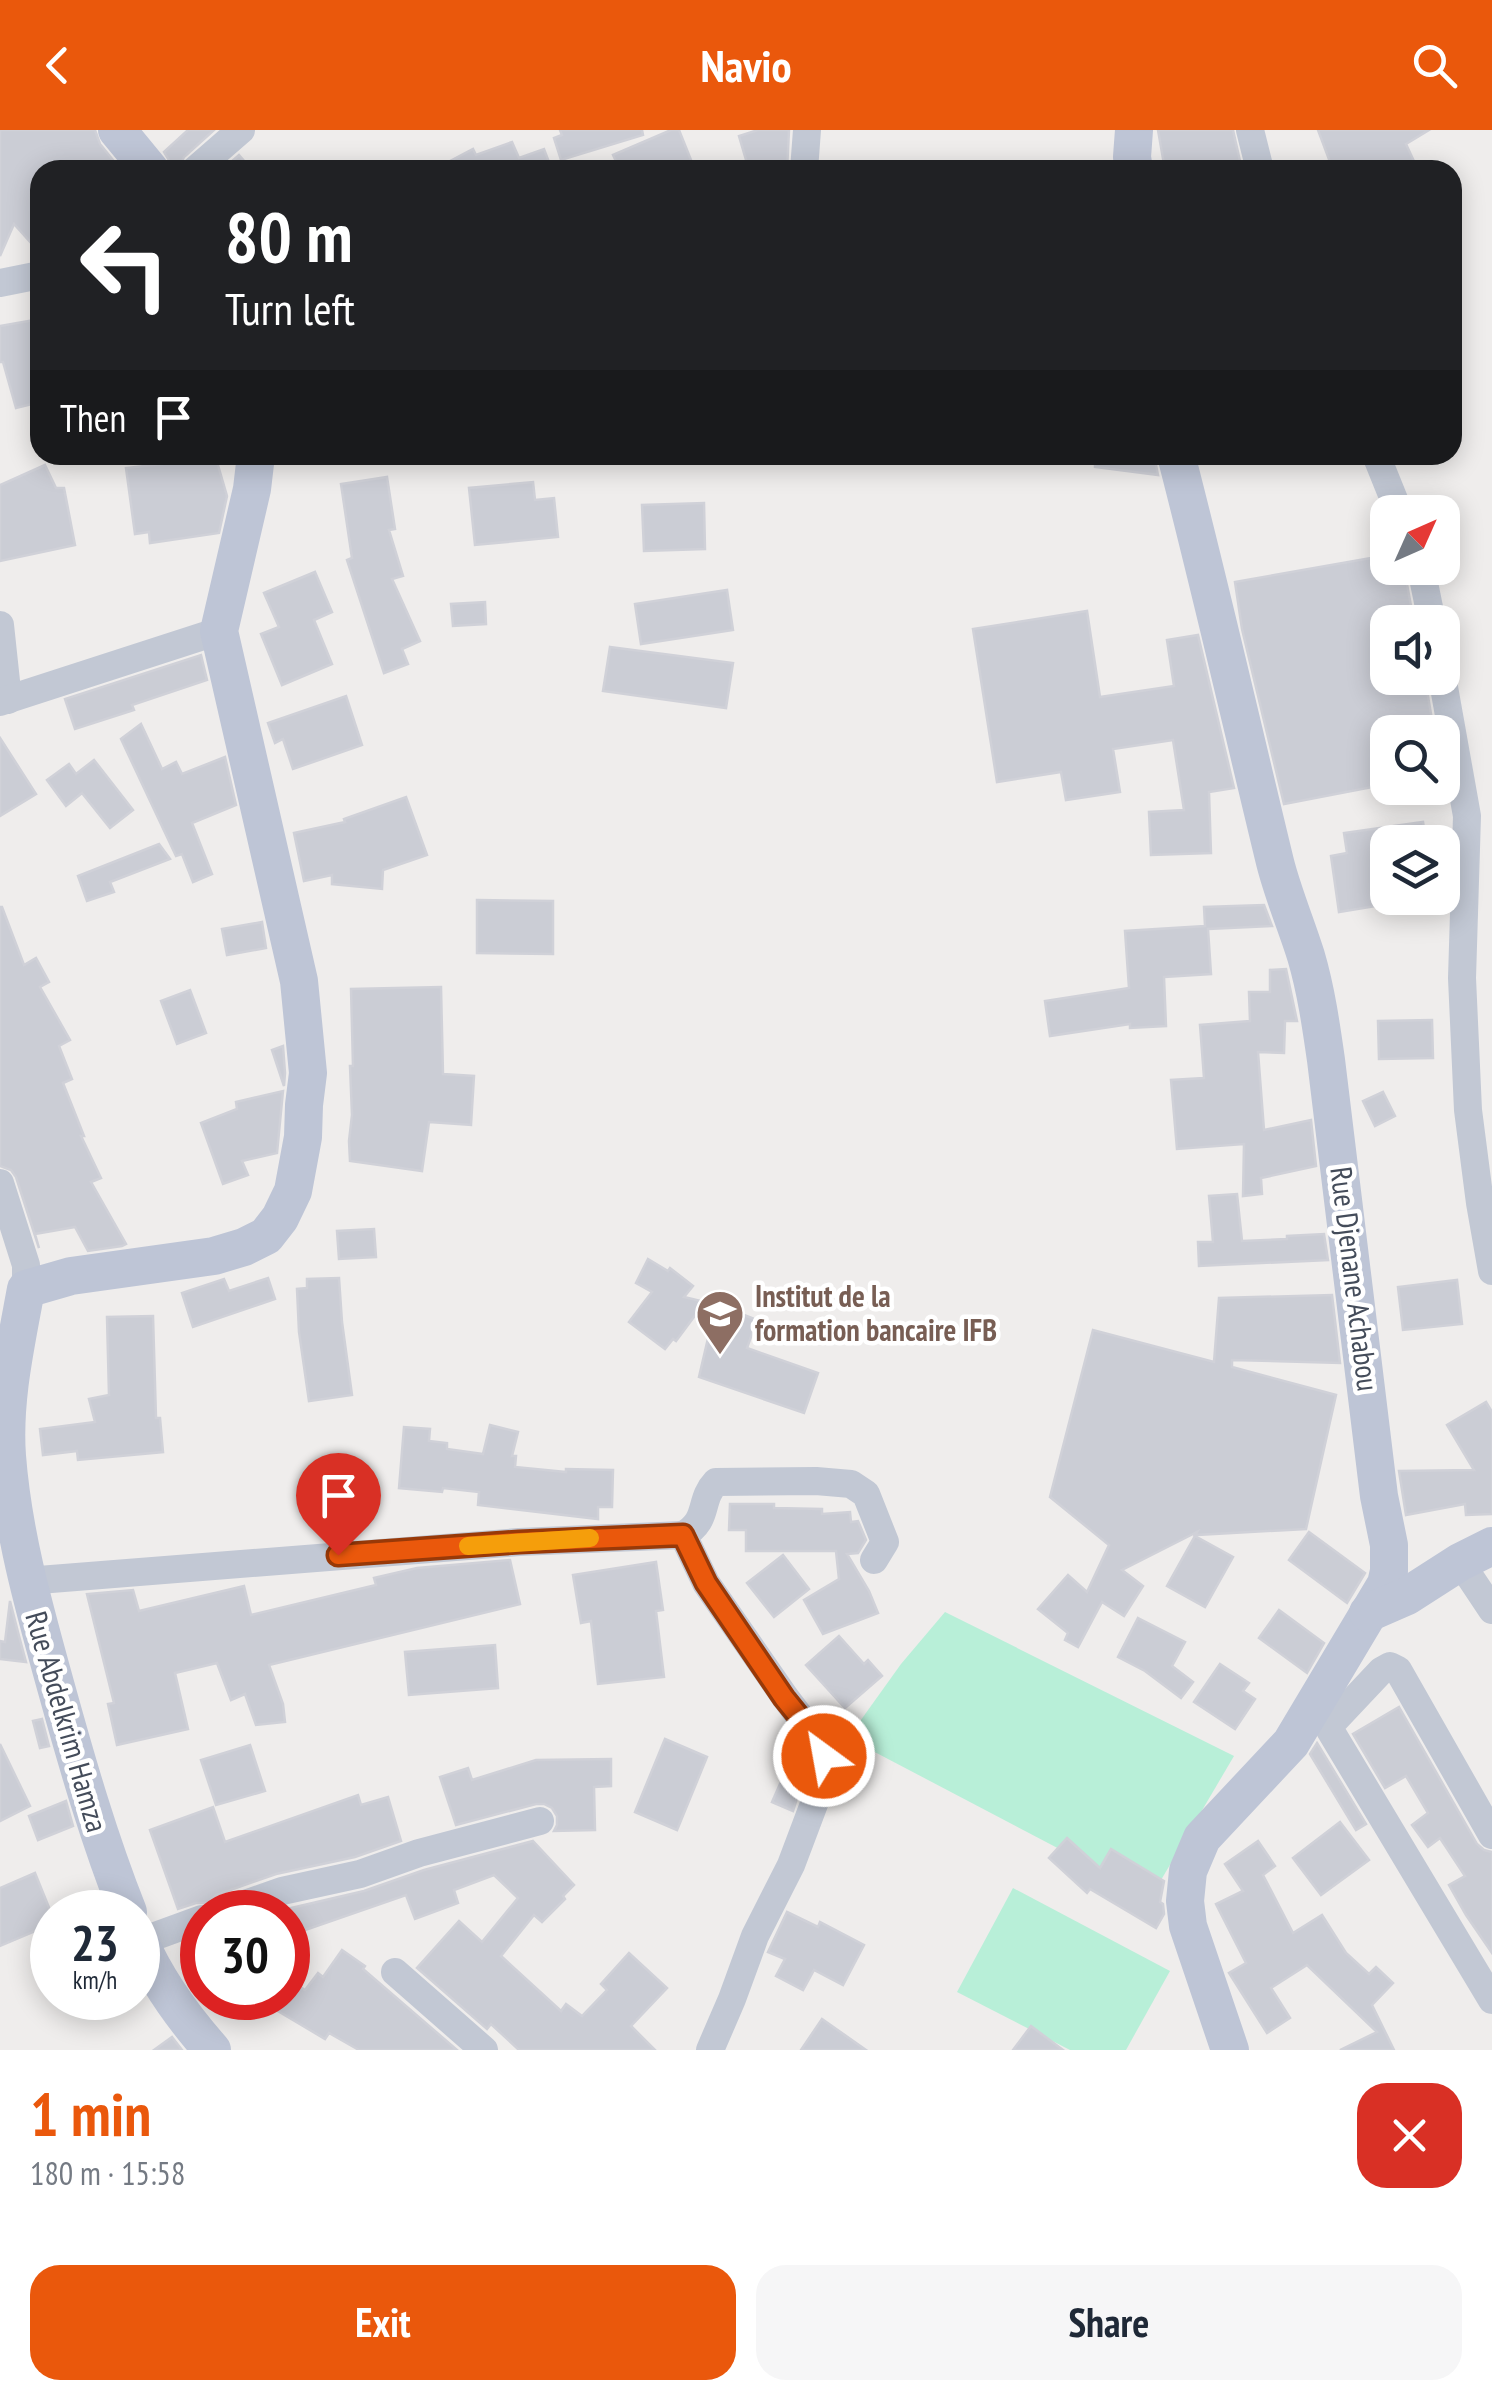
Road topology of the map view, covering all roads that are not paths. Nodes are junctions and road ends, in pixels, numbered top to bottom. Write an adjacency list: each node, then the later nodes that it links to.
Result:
1 (117, 130): 6 (street)
2 (241, 130): 7 (street)
3 (806, 130): 8 (street)
4 (1134, 130): 9 (street)
5 (1250, 130): 10 (street)
6 (142, 160)
7 (206, 160)
8 (804, 160)
9 (1132, 160)
10 (1258, 160)
11 (30, 277): 12 (street)
12 (0, 282)
13 (255, 465): 18 (street)
14 (1179, 465): 29 (street, Rue Djenane Achabou)
15 (1380, 465): 16 (street)
16 (1392, 495)
17 (0, 624): 20 (street)
18 (219, 631): 20 (street); 23 (street)
19 (1445, 695): 22 (street)
20 (4, 701)
21 (0, 1183): 23 (street)
22 (1492, 1271)
23 (26, 1289): 27 (street, Rue Abdelkrim Hamza)
24 (683, 1535): 26 (street); 27 (street); 39 (street)
25 (1476, 1554): 28 (street); 29 (street)
26 (874, 1560)
27 (26, 1582): 32 (street, Rue Abdelkrim Hamza)
28 (1492, 1610)
29 (1368, 1612): 40 (street, Rue Djenane Achabou)
30 (540, 1821): 33 (street)
31 (1492, 1835): 36 (street)
32 (119, 1890)
33 (291, 1890)
34 (394, 1972): 38 (street)
35 (160, 1982): 37 (street, Rue Abdelkrim Hamza)
36 (1492, 1998)
37 (212, 2050)
38 (484, 2050)
39 (710, 2050)
40 (1230, 2050)

